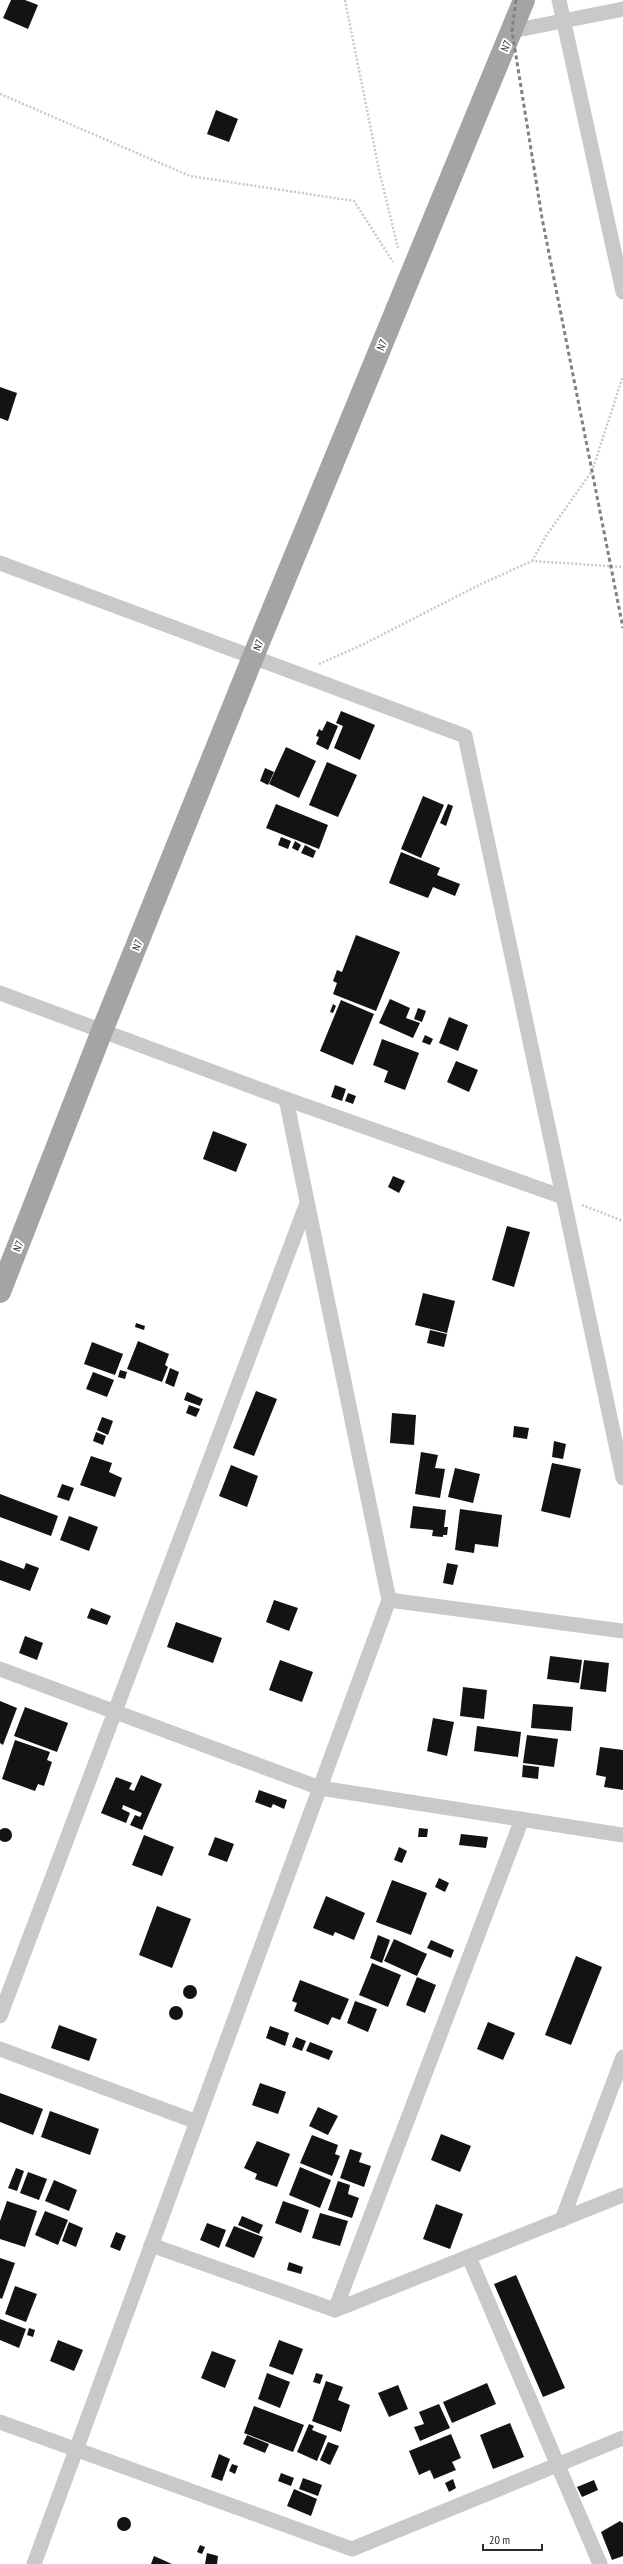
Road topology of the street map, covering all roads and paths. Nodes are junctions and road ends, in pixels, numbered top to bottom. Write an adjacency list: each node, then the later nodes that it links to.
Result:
1 (345, 0): 8 (path)
2 (524, 0): 6 (main road, N7)
3 (559, 0): 5 (street)
4 (623, 9): 5 (street)
5 (565, 21): 6 (street); 10 (street)
6 (512, 31): 9 (main road, N7)
7 (0, 94): 9 (path)
8 (400, 254)
9 (407, 284): 15 (main road, N7)
10 (623, 292)
11 (623, 376): 12 (path)
12 (532, 561): 14 (path); 16 (path)
13 (0, 563): 15 (street)
14 (623, 567)
15 (253, 657): 16 (street); 18 (main road, N7)
16 (296, 673): 20 (street)
17 (0, 993): 18 (street)
18 (102, 1031): 19 (street); 23 (main road, N7)
19 (286, 1099): 20 (street); 21 (street)
20 (563, 1197): 22 (path); 24 (street)
21 (307, 1203): 25 (street); 28 (street)
22 (623, 1221)
23 (0, 1292)
24 (623, 1478)
25 (389, 1600): 26 (street); 29 (street)
26 (623, 1631)
27 (0, 1669): 28 (street)
28 (115, 1712): 29 (street); 32 (street)
29 (320, 1788): 30 (street); 35 (street)
30 (522, 1819): 31 (street); 40 (street)
31 (623, 1835)
32 (0, 2016)
33 (0, 2049): 35 (street)
34 (623, 2057): 37 (street)
35 (197, 2122): 38 (street)
36 (623, 2195): 37 (street)
37 (562, 2220): 39 (street)
38 (152, 2245): 40 (street); 43 (street)
39 (469, 2257): 40 (street); 44 (street)
40 (335, 2310)
41 (0, 2422): 43 (street)
42 (623, 2438): 44 (street)
43 (76, 2449): 44 (street); 45 (street)
44 (557, 2465): 46 (street)
45 (34, 2564)
46 (600, 2564)

